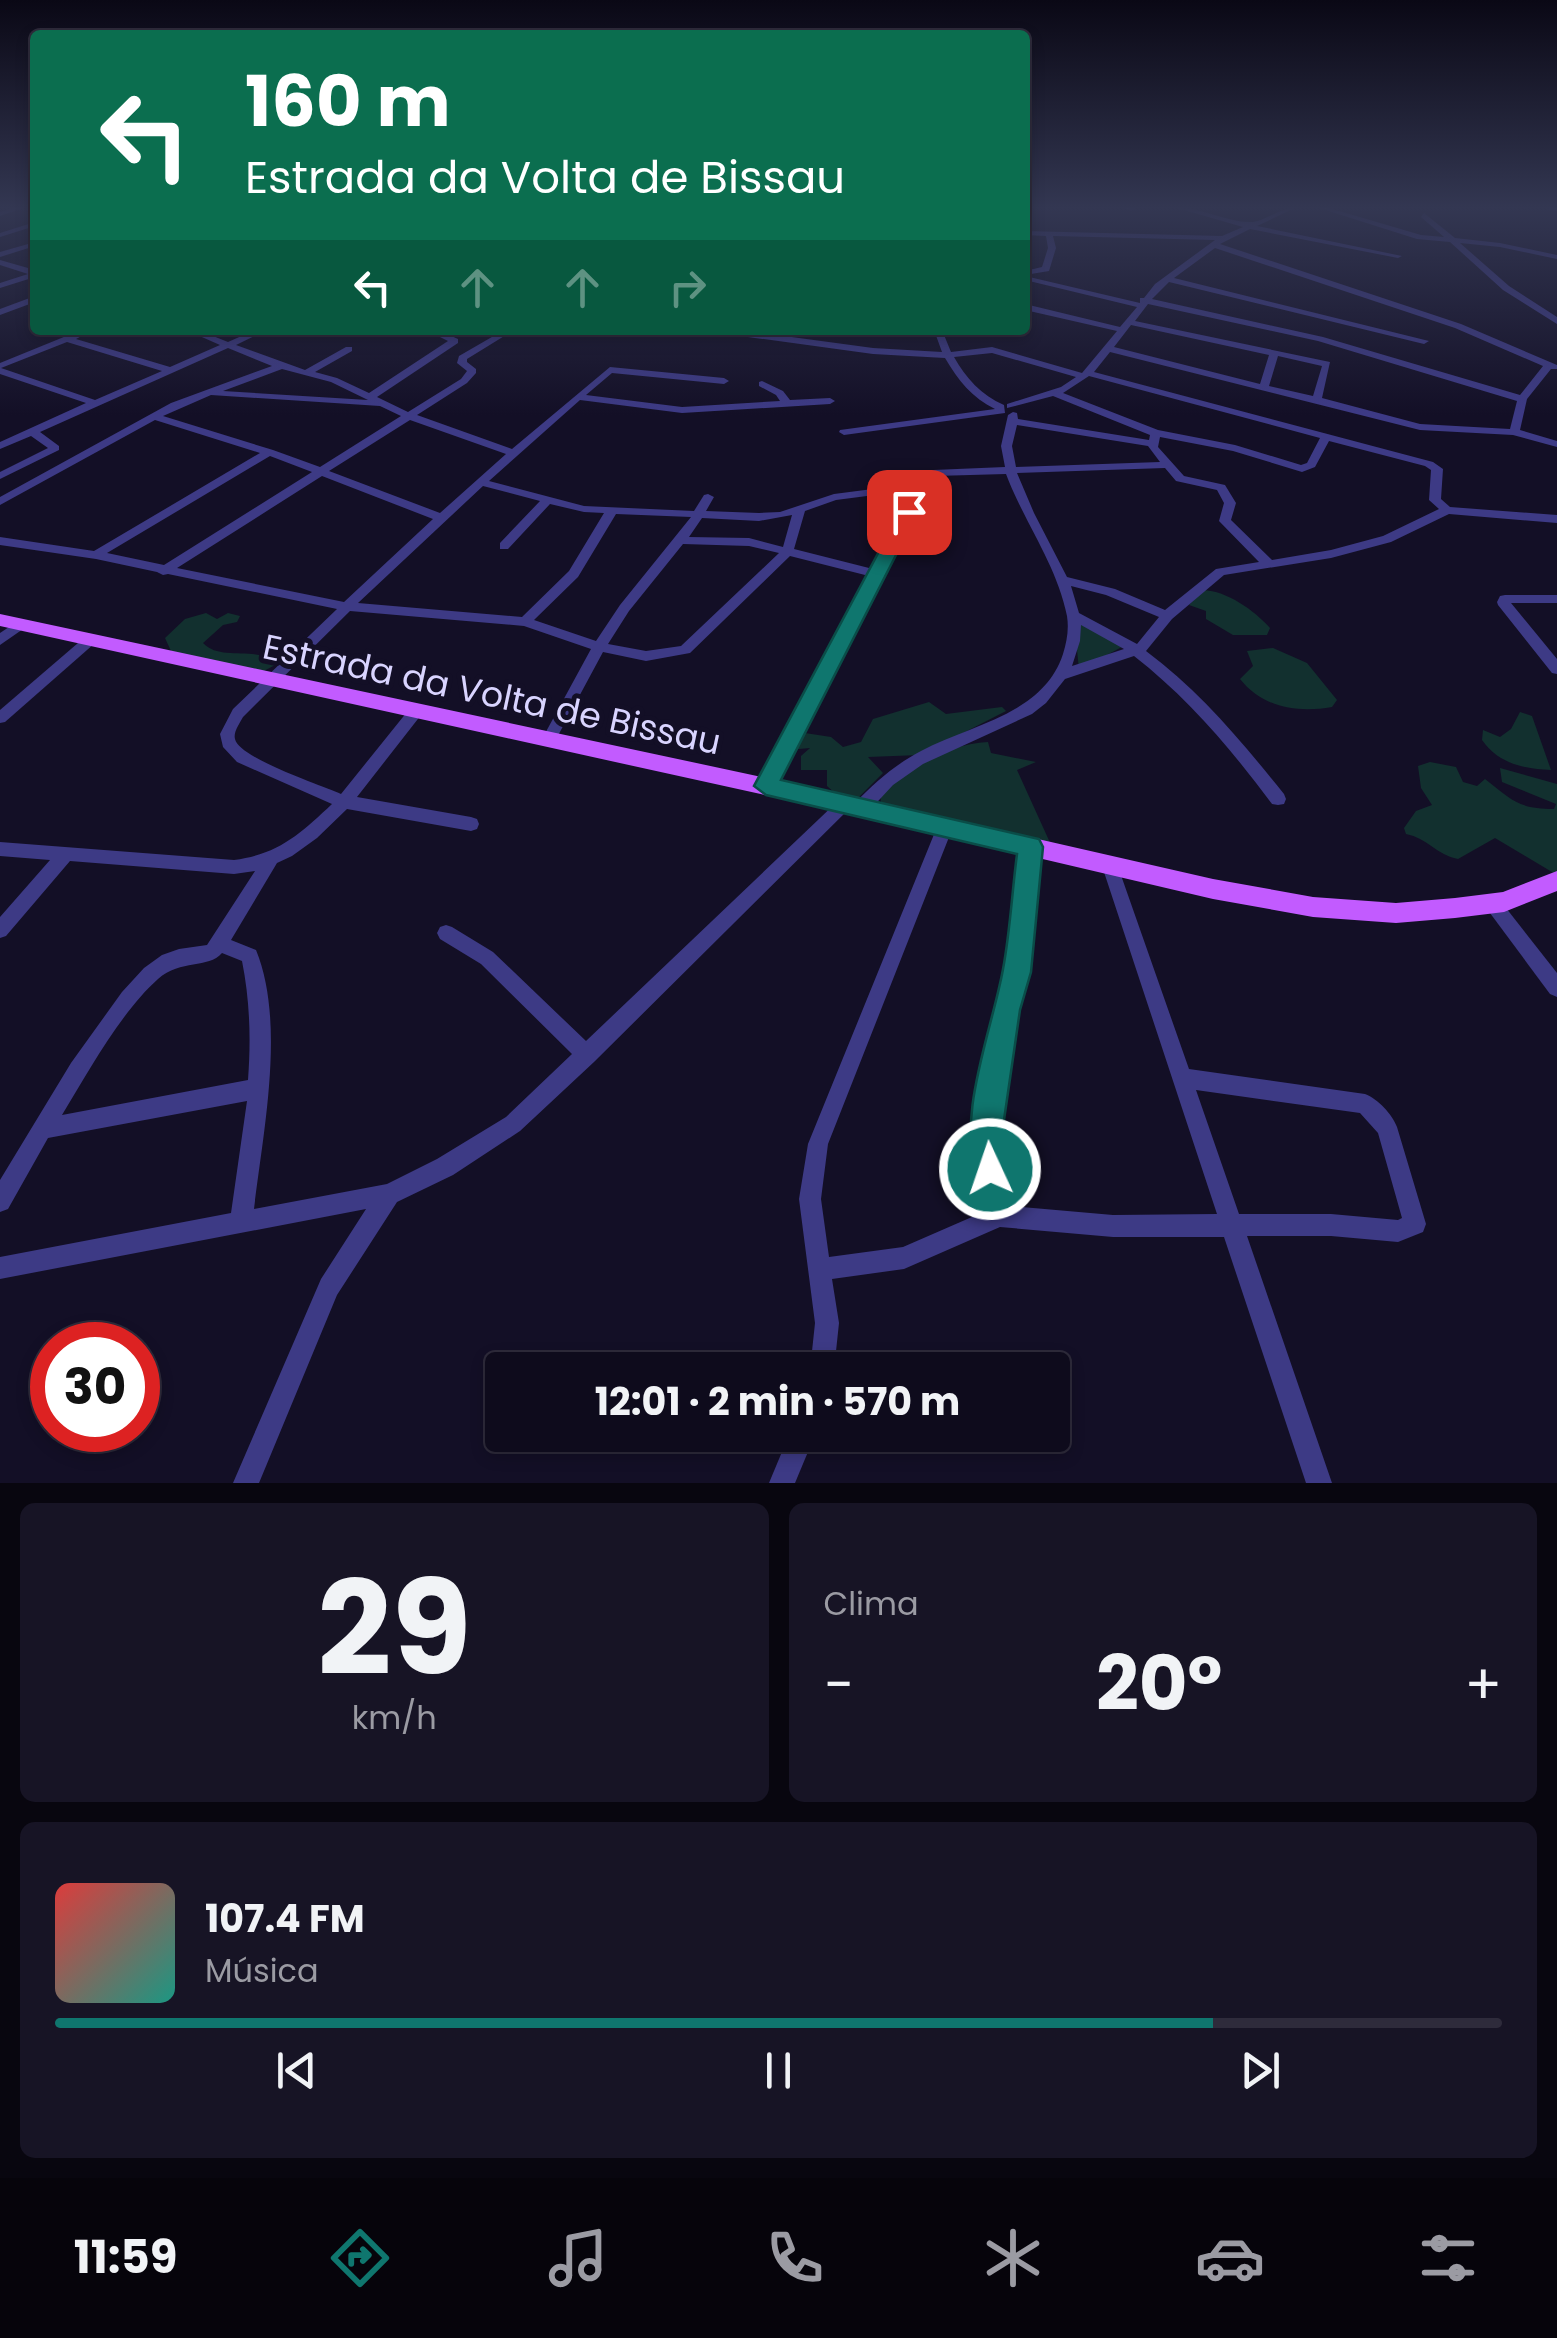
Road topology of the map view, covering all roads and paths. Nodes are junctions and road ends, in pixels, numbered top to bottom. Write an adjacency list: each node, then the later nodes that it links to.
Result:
1 (1030, 277): 7 (street)
2 (1170, 277): 5 (street)
3 (1319, 277): 29 (street)
4 (1494, 277): 10 (street)
5 (1167, 279): 7 (street); 21 (street)
6 (30, 301): 9 (street)
7 (1141, 302): 11 (street); 41 (street)
8 (1030, 307): 11 (street)
9 (0, 312)
10 (1557, 321)
11 (1125, 326): 24 (street); 26 (street)
12 (77, 335): 20 (street)
13 (202, 335): 22 (street)
14 (251, 335): 22 (street)
15 (441, 335): 40 (street)
16 (501, 335): 47 (street)
17 (757, 335): 25 (street)
18 (776, 335): 27 (street)
19 (940, 335): 27 (street)
20 (67, 339): 30 (street); 31 (street)
21 (1424, 342)
22 (226, 345): 28 (street); 31 (street)
23 (349, 349): 32 (street)
24 (1111, 349): 33 (street); 36 (street)
25 (745, 351)
26 (1274, 354): 36 (street); 42 (street)
27 (946, 355): 33 (street); 48 (street)
28 (282, 366): 32 (street); 37 (street)
29 (1553, 367): 41 (street)
30 (0, 368): 44 (street)
31 (170, 370): 44 (street)
32 (308, 372): 40 (street)
33 (1086, 375): 38 (street); 54 (street)
34 (724, 381): 39 (street)
35 (762, 384): 46 (street)
36 (1264, 388): 42 (street)
37 (206, 392): 45 (street); 49 (street)
38 (1055, 392): 48 (street); 53 (street)
39 (578, 397): 46 (street); 58 (street)
40 (370, 398): 45 (street)
41 (1522, 398): 52 (street)
42 (1318, 400): 52 (street)
43 (830, 401): 46 (street)
44 (96, 402): 50 (street)
45 (383, 404): 47 (street)
46 (788, 405)
47 (406, 415): 58 (street); 61 (street)
48 (1008, 415): 51 (street); 53 (street); 60 (street)
49 (155, 417): 57 (street); 67 (street)
50 (33, 432): 56 (street); 62 (street)
51 (844, 432)
52 (1514, 432): 55 (street)
53 (1154, 438): 54 (street); 59 (street)
54 (1325, 439): 69 (street)
55 (1557, 444)
56 (0, 446)
57 (269, 452): 61 (street); 78 (street)
58 (511, 452): 63 (street)
59 (1168, 466): 60 (street); 79 (street)
60 (1012, 470): 64 (street); 82 (street)
61 (324, 472): 72 (street); 80 (street)
62 (0, 476)
63 (480, 482): 66 (street); 72 (street)
64 (915, 482): 68 (street); 81 (street)
65 (708, 498): 71 (street)
66 (546, 501): 70 (street); 76 (street)
67 (0, 502)
68 (800, 508): 71 (street); 77 (street)
69 (1446, 510): 73 (street); 79 (street)
70 (611, 512): 71 (street); 88 (street)
71 (698, 517): 75 (street)
72 (440, 518): 84 (street)
73 (1557, 519)
74 (0, 541): 78 (street)
75 (684, 541): 77 (street); 91 (street)
76 (504, 546)
77 (787, 552): 81 (street); 91 (street)
78 (96, 555): 80 (street)
79 (1268, 563): 86 (street)
80 (163, 572): 84 (street)
81 (874, 573): 99 (street)
82 (1062, 580): 85 (street); 86 (street)
83 (1557, 599): 93 (street)
84 (348, 607): 88 (street); 95 (street)
85 (1074, 616): 92 (street); 94 (street)
86 (1167, 616): 92 (street)
87 (10, 622): 89 (street); 90 (main road, Estrada da Volta de Bissau)
88 (525, 622): 91 (street)
89 (0, 640)
90 (90, 640): 95 (main road, Estrada da Volta de Bissau); 97 (street)
91 (599, 646): 98 (street)
92 (1140, 649): 94 (street); 100 (street)
93 (1557, 670)
94 (1061, 675): 102 (street)
95 (271, 680): 96 (main road, Estrada da Volta de Bissau); 101 (street)
96 (416, 711): 98 (main road, Estrada da Volta de Bissau); 101 (street)
97 (0, 718)
98 (549, 740): 99 (main road, Estrada da Volta de Bissau)
99 (766, 786): 102 (main road, Estrada da Volta de Bissau)
100 (1278, 799)
101 (342, 801): 103 (street); 108 (street)
102 (854, 806): 104 (main road, Estrada da Volta de Bissau); 116 (street)
103 (470, 824)
104 (946, 827): 105 (main road, Estrada da Volta de Bissau); 126 (street)
105 (1030, 847): 109 (main road, Estrada da Volta de Bissau); 122 (street)
106 (0, 849): 107 (street)
107 (64, 856): 108 (street); 112 (street)
108 (269, 864): 114 (street)
109 (1110, 866): 111 (main road, Estrada da Volta de Bissau); 117 (street)
110 (1557, 881): 111 (main road, Estrada da Volta de Bissau)
111 (1493, 904): 115 (street)
112 (0, 930)
113 (446, 933): 116 (street)
114 (221, 944): 118 (street); 119 (street)
115 (1557, 988)
116 (587, 1055): 120 (street)
117 (1180, 1078): 124 (street); 124 (street)
118 (255, 1089): 119 (street); 123 (street)
119 (42, 1130): 121 (street)
120 (389, 1194): 123 (street); 129 (street)
121 (0, 1202)
122 (1000, 1216): 124 (street); 126 (street)
123 (241, 1224): 125 (street)
124 (1228, 1225): 131 (street)
125 (0, 1268)
126 (821, 1269): 127 (street)
127 (824, 1352)
128 (795, 1452): 130 (street)
129 (246, 1483)
130 (782, 1483)
131 (1319, 1483)

